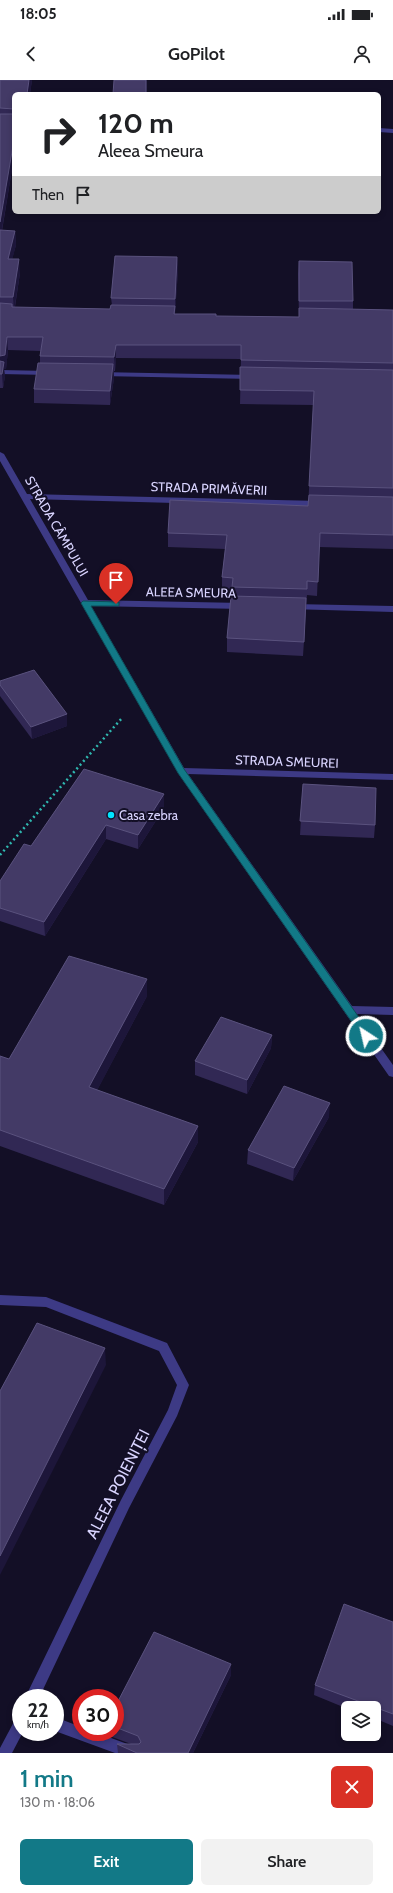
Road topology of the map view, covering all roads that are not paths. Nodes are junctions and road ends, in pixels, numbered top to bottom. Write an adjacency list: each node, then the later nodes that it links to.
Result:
1 (381, 130): 2 (street)
2 (393, 131)
3 (0, 372): 4 (street)
4 (55, 373)
5 (94, 374): 6 (street)
6 (259, 378)
7 (0, 454): 8 (street, STRADA CÂMPULUI)
8 (24, 496): 9 (street, STRADA PRIMĂVERII); 10 (street, STRADA CÂMPULUI)
9 (330, 505)
10 (85, 603): 11 (street, ALEEA SMEURA); 14 (street, STRADA CÂMPULUI)
11 (251, 606)
12 (283, 607): 13 (street)
13 (393, 609)
14 (181, 771): 15 (street, STRADA SMEUREI); 16 (street, STRADA CÂMPULUI)
15 (393, 776)
16 (348, 1010): 17 (street); 18 (street, STRADA CÂMPULUI)
17 (393, 1011)
18 (393, 1073)
19 (0, 1300): 20 (street, ALEEA POIENIȚEI)
20 (36, 1689)
21 (64, 1727): 24 (street)
22 (12, 1740): 23 (street)
23 (5, 1753)
24 (133, 1753)

